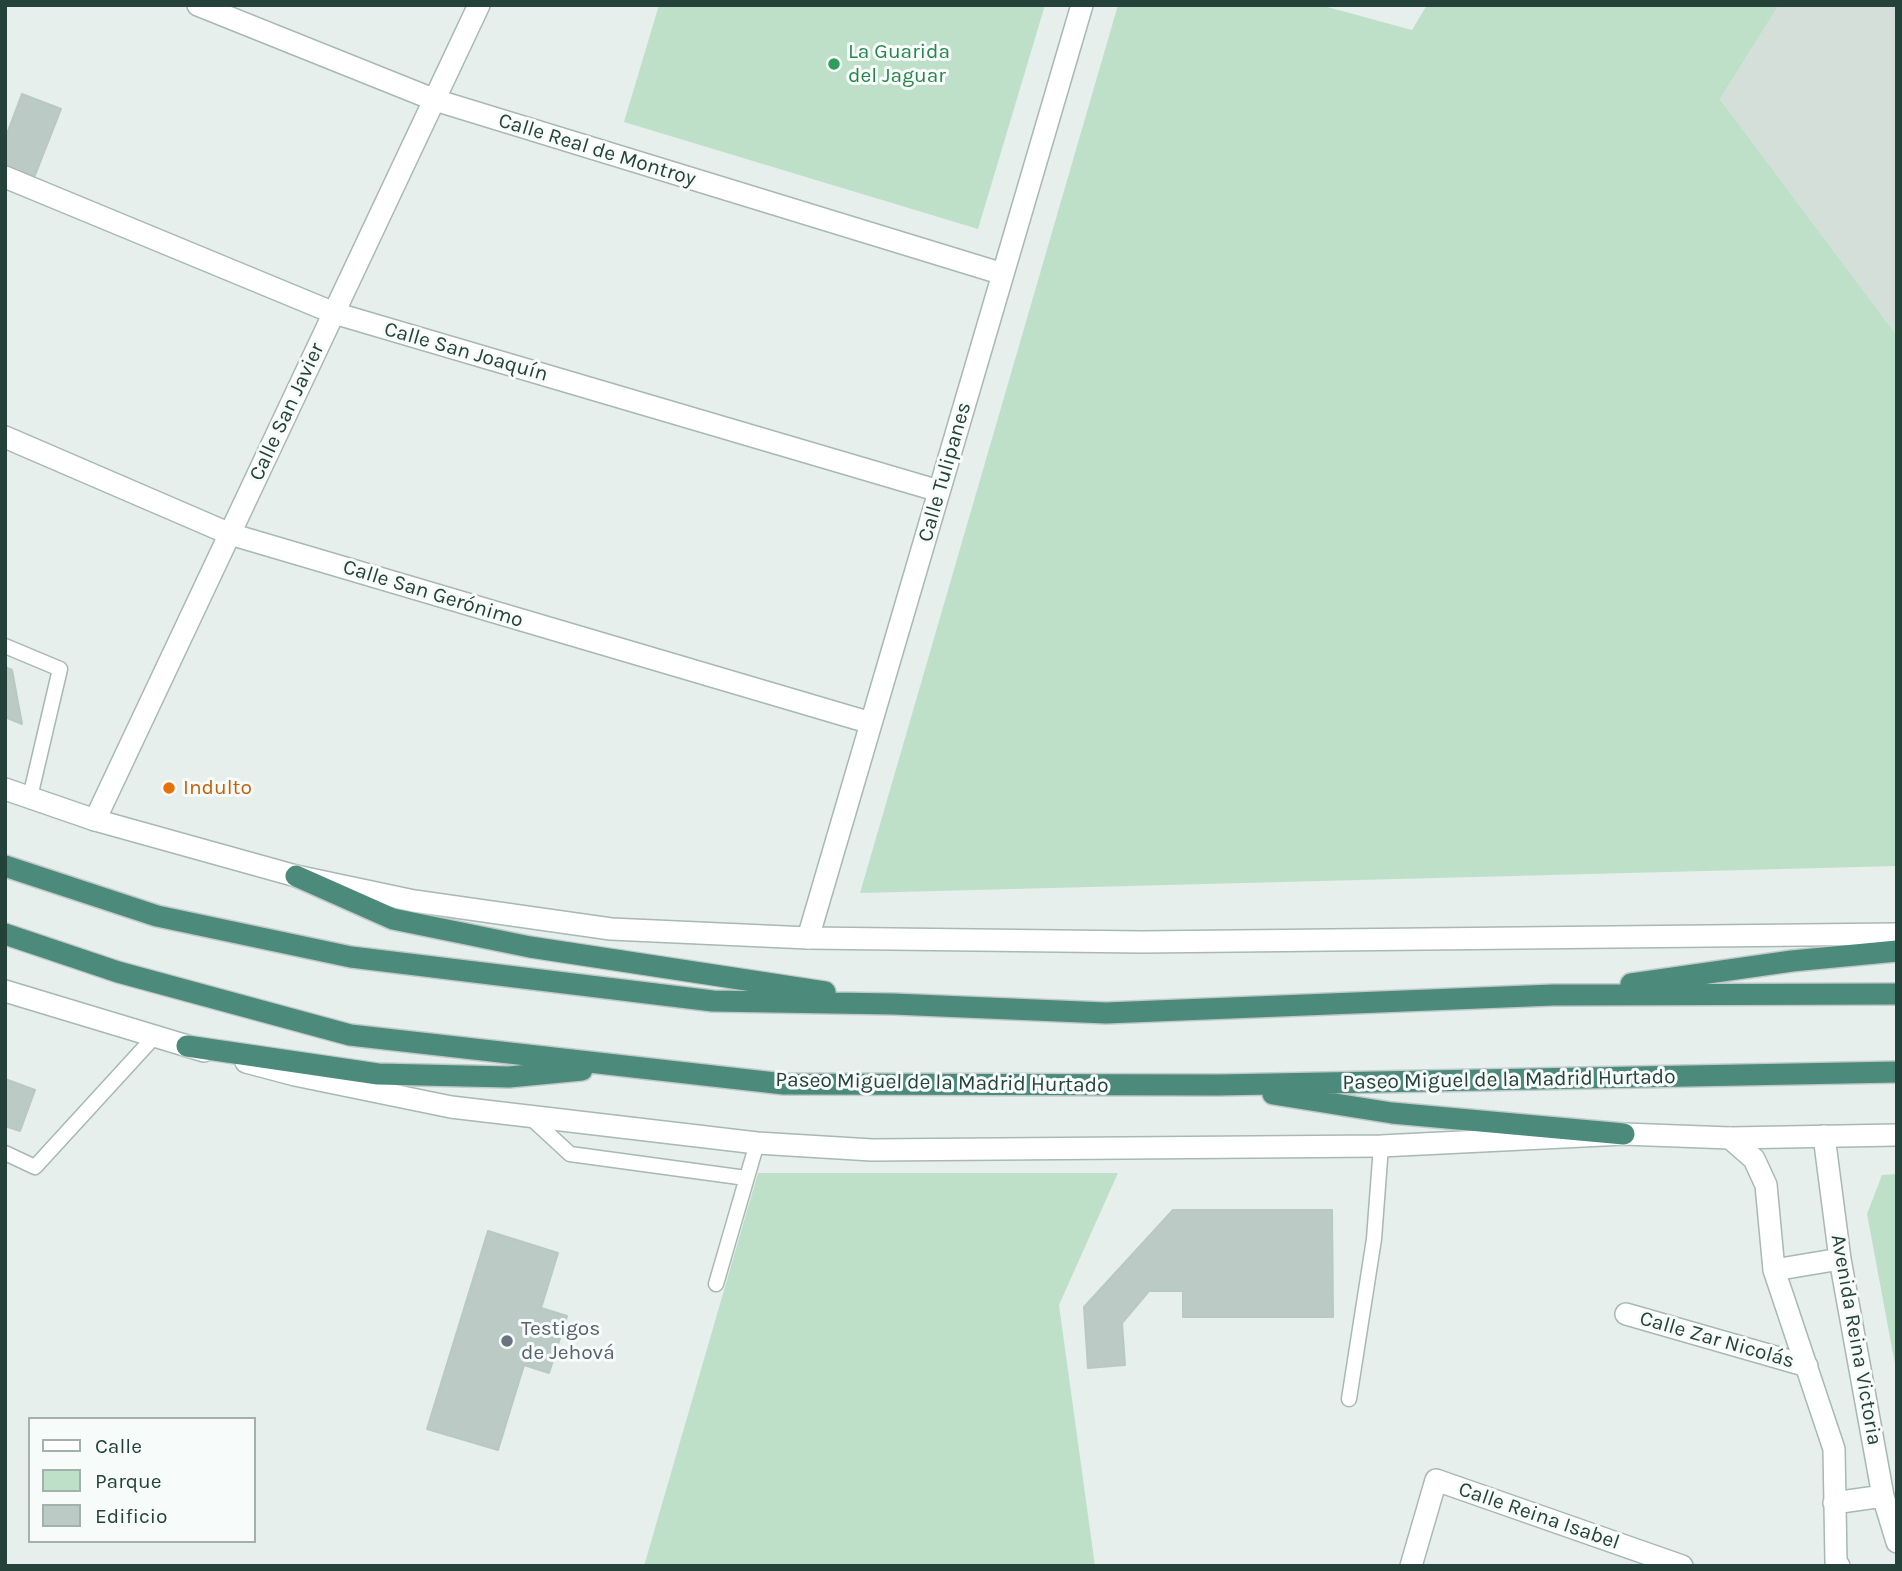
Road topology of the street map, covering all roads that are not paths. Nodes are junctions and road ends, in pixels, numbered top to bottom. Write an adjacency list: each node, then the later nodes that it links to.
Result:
1 (198, 5): 4 (street, Calle Real de Montroy)
2 (480, 5): 4 (street, Calle San Javier)
3 (1082, 5): 6 (street, Calle Tulipanes)
4 (435, 100): 6 (street, Calle Real de Montroy); 7 (street, Calle San Javier)
5 (5, 177): 7 (street, Calle San Joaquín)
6 (1003, 274): 9 (street, Calle Tulipanes)
7 (334, 313): 9 (street, Calle San Joaquín); 10 (street, Calle San Javier)
8 (5, 437): 10 (street, Calle San Gerónimo)
9 (940, 491): 12 (street, Calle Tulipanes)
10 (230, 534): 12 (street, Calle San Gerónimo); 15 (street, Calle San Javier)
11 (5, 646): 14 (lane)
12 (871, 723): 20 (street, Calle Tulipanes)
13 (5, 789): 14 (street)
14 (30, 797): 15 (street)
15 (95, 820): 17 (street)
16 (5, 866): 25 (highway)
17 (296, 876): 20 (street); 25 (highway)
18 (5, 934): 28 (highway, Paseo Miguel de la Madrid Hurtado)
19 (1897, 934): 20 (street)
20 (808, 938)
21 (1897, 951): 24 (highway)
22 (5, 991): 26 (street)
23 (1897, 994): 24 (highway)
24 (1553, 995): 25 (highway)
25 (893, 1003)
26 (155, 1036): 27 (street); 38 (lane)
27 (187, 1046): 28 (highway); 31 (street)
28 (628, 1066): 30 (highway, Paseo Miguel de la Madrid Hurtado)
29 (1897, 1072): 30 (highway, Paseo Miguel de la Madrid Hurtado)
30 (1219, 1085): 32 (highway)
31 (530, 1117): 36 (street); 39 (lane)
32 (1624, 1134): 35 (street); 37 (street)
33 (1897, 1135): 34 (street)
34 (1824, 1136): 35 (street); 40 (street, Avenida Reina Victoria)
35 (1730, 1138): 41 (street, Avenida Reina Victoria)
36 (757, 1143): 37 (street); 39 (lane)
37 (1381, 1146): 45 (lane)
38 (5, 1153)
39 (746, 1178): 42 (lane)
40 (1840, 1259): 41 (street); 46 (street, Avenida Reina Victoria)
41 (1774, 1270): 44 (street, Avenida Reina Victoria)
42 (716, 1284)
43 (1626, 1314): 44 (street, Calle Zar Nicolás)
44 (1807, 1366): 47 (street, Avenida Reina Victoria)
45 (1349, 1399)
46 (1883, 1496): 47 (street); 48 (street, Avenida Reina Victoria)
47 (1834, 1503): 49 (street, Avenida Reina Victoria)
48 (1897, 1542)
49 (1837, 1564)
50 (1411, 1566): 51 (street, Calle Reina Isabel)
51 (1682, 1566)

